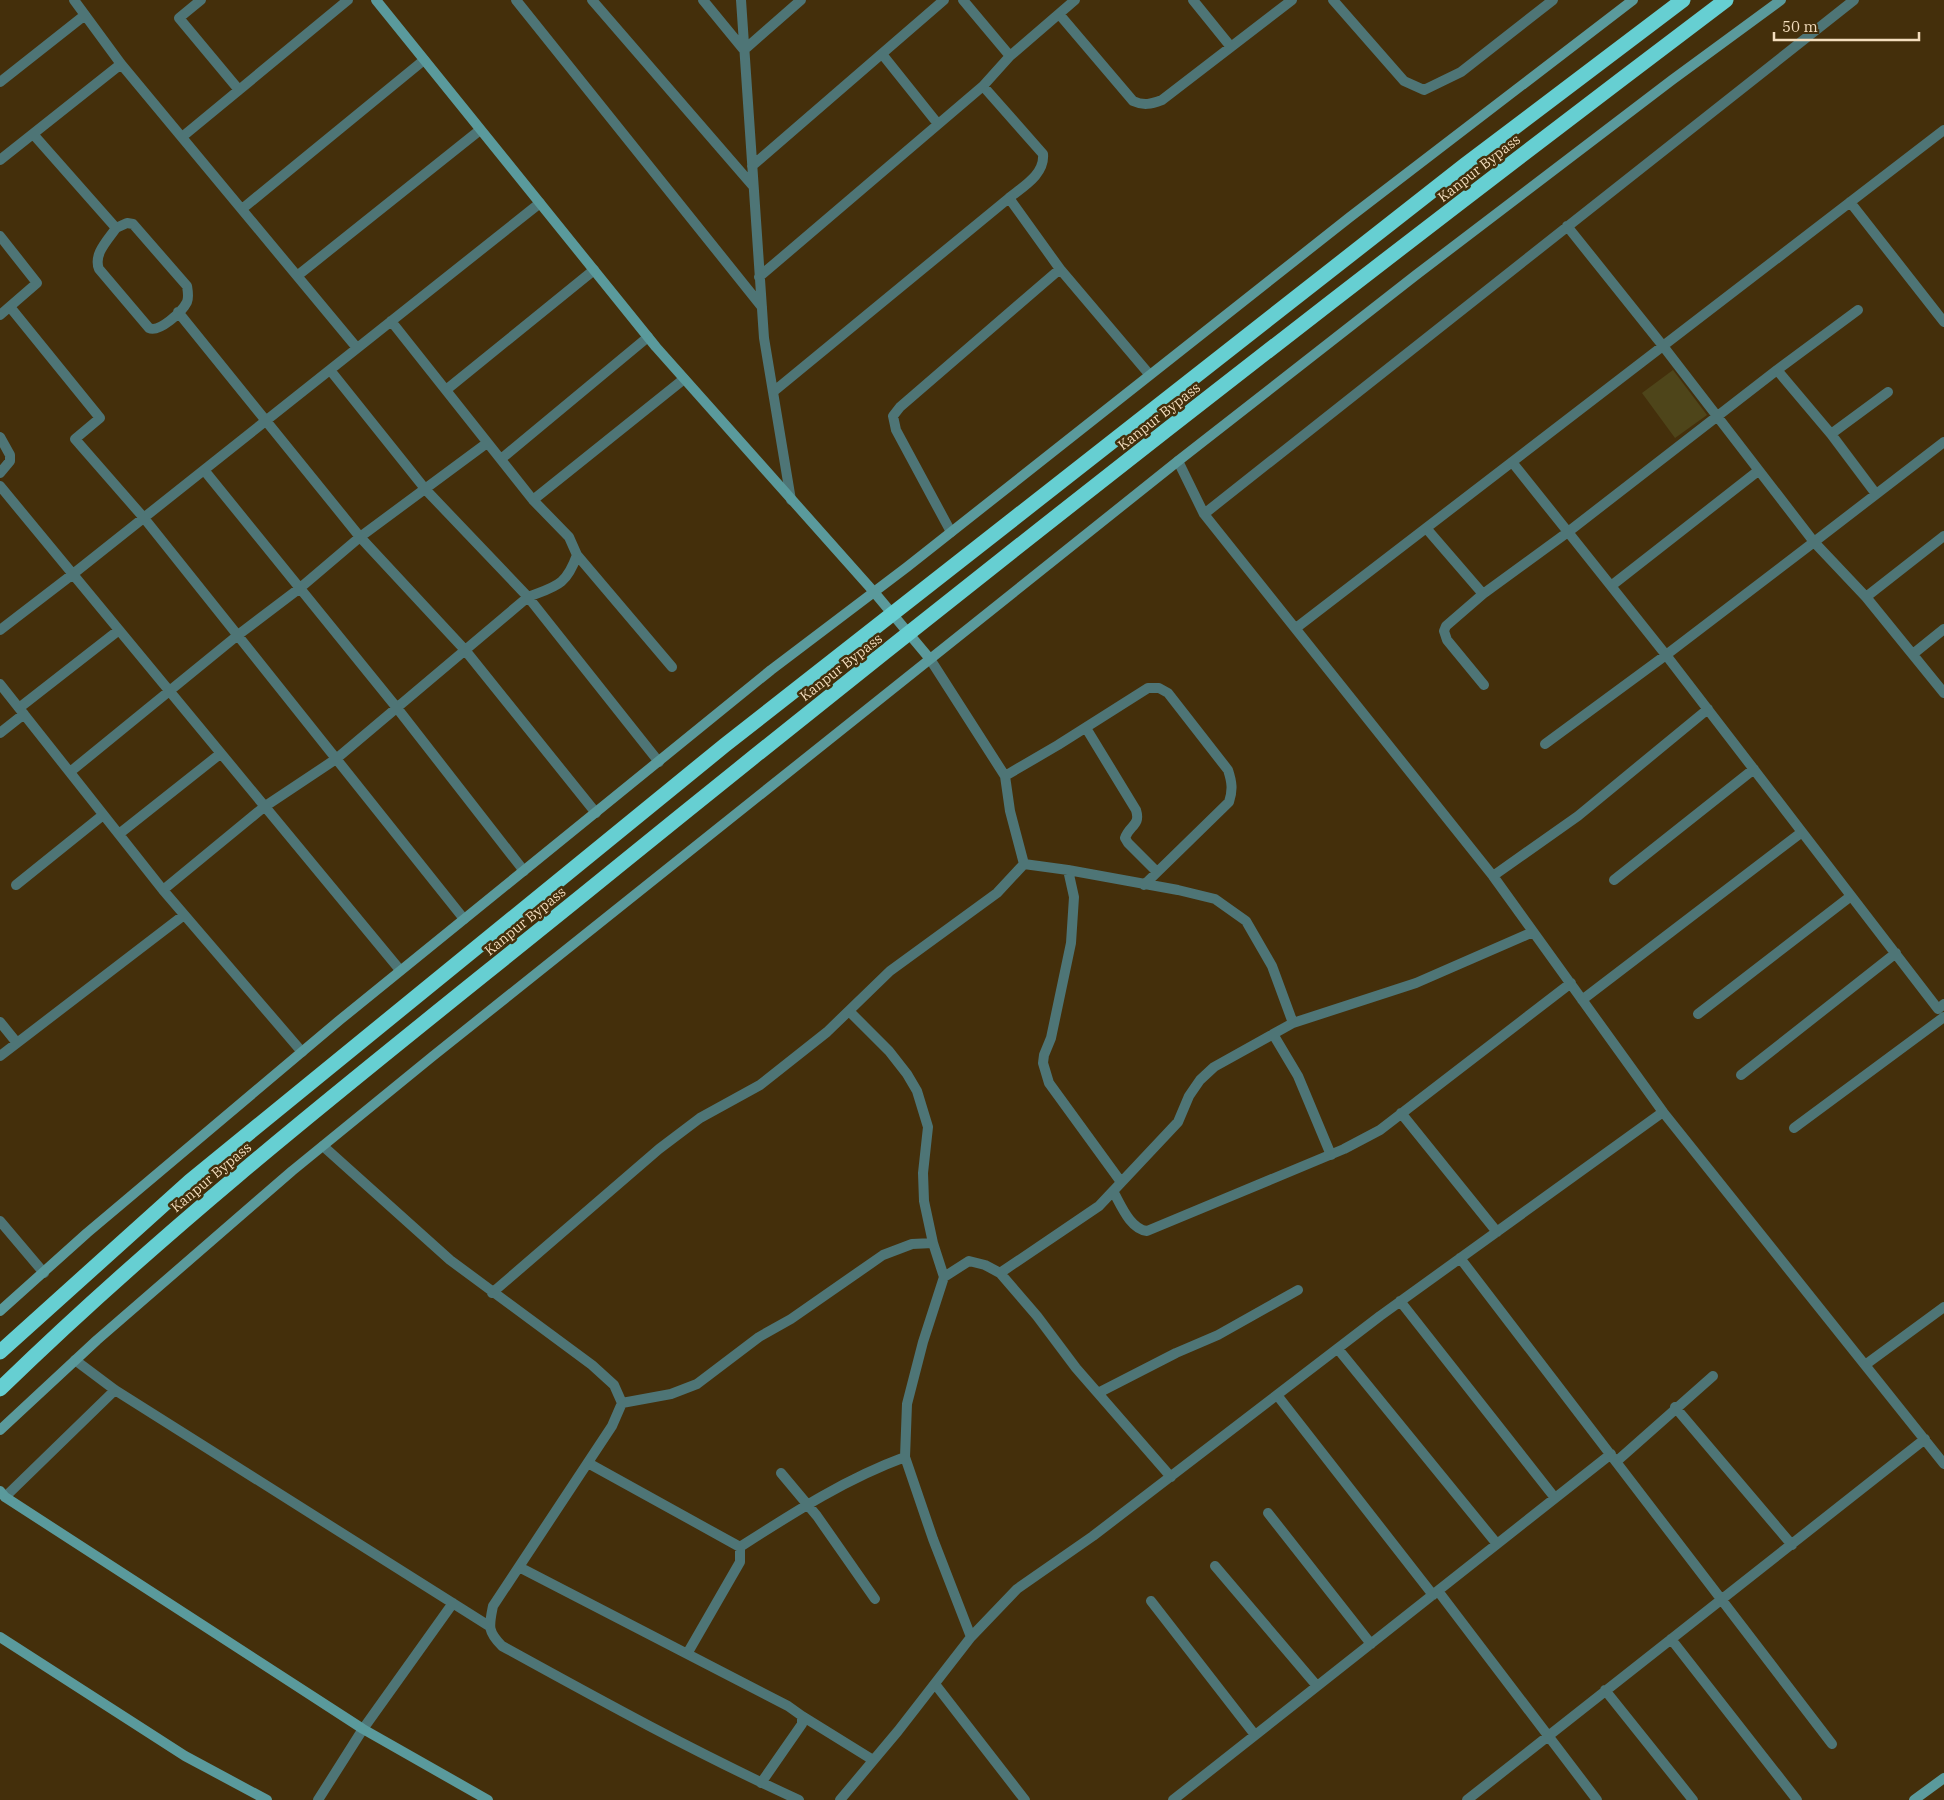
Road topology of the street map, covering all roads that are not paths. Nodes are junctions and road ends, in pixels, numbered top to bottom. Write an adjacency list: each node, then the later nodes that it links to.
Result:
1 (74, 0): 23 (street)
2 (201, 0): 32 (street)
3 (348, 0): 32 (street)
4 (376, 0): 28 (main road)
5 (516, 0): 53 (street)
6 (592, 0): 40 (street)
7 (704, 0): 25 (street)
8 (740, 0): 25 (street)
9 (801, 0): 25 (street)
10 (944, 0): 26 (street)
11 (963, 0): 27 (street)
12 (1075, 0): 22 (street)
13 (1193, 0): 24 (street)
14 (1292, 0): 24 (street)
15 (1333, 0): 16 (street)
16 (1553, 0)
17 (1634, 0): 64 (main road)
18 (1683, 0): 180 (highway, Kanpur Bypass)
19 (1726, 0): 184 (highway, Kanpur Bypass)
20 (1781, 0): 76 (main road)
21 (1854, 0): 45 (street)
22 (1059, 14): 24 (street); 27 (street)
23 (85, 15): 29 (street); 30 (street)
24 (1231, 47)
25 (744, 50): 39 (street)
26 (882, 54): 33 (street); 39 (street)
27 (1010, 56): 31 (street)
28 (424, 60): 34 (main road); 44 (street)
29 (121, 64): 36 (street); 37 (street)
30 (0, 82)
31 (983, 86): 33 (street); 41 (street)
32 (239, 90): 37 (street)
33 (938, 124): 51 (street)
34 (480, 130): 43 (main road); 50 (street)
35 (1944, 130): 42 (street)
36 (33, 134): 38 (street); 46 (street)
37 (182, 137): 44 (street)
38 (0, 160)
39 (752, 166): 40 (street)
40 (753, 186): 51 (street)
41 (1009, 198): 48 (street); 67 (street)
42 (1850, 202): 58 (street); 60 (street)
43 (540, 203): 49 (main road); 57 (street)
44 (242, 208): 50 (street)
45 (1567, 226): 60 (street); 86 (street)
46 (116, 228): 55 (street); 55 (street)
47 (0, 236): 52 (street)
48 (1060, 269): 64 (street); 89 (street)
49 (594, 270): 59 (main road); 66 (street)
50 (297, 276): 61 (street)
51 (760, 277): 53 (street)
52 (10, 307): 56 (street); 87 (street)
53 (762, 308): 67 (street)
54 (1858, 310): 63 (street)
55 (178, 312): 70 (street)
56 (0, 315)
57 (391, 321): 61 (street); 66 (street)
58 (1944, 322)
59 (648, 337): 65 (main road); 75 (street)
60 (1663, 346): 69 (street); 77 (street)
61 (357, 348): 62 (street)
62 (330, 370): 70 (street); 82 (street)
63 (1777, 370): 69 (street); 71 (street)
64 (1150, 374): 89 (main road)
65 (684, 378): 84 (street); 85 (main road)
66 (446, 390): 74 (street)
67 (773, 392): 85 (street)
68 (1888, 392): 71 (street)
69 (1717, 416): 79 (street); 90 (street)
70 (267, 420): 78 (street); 92 (street)
71 (1831, 434): 83 (street)
72 (0, 438): 80 (street)
73 (1944, 442): 83 (street)
74 (487, 443): 75 (street); 82 (street)
75 (501, 459): 84 (street)
76 (1178, 461): 86 (street); 110 (main road)
77 (1512, 462): 88 (street); 90 (street)
78 (204, 470): 87 (street); 97 (street)
79 (1758, 471): 93 (street); 96 (street)
80 (0, 473)
81 (0, 486): 95 (street)
82 (426, 490): 92 (street); 100 (street)
83 (1876, 494): 93 (street)
84 (533, 500): 94 (street)
85 (791, 500): 98 (main road)
86 (1204, 514): 102 (street)
87 (144, 518): 95 (street); 106 (street)
88 (1426, 528): 99 (street); 102 (street)
89 (951, 532): 98 (main road)
90 (1568, 532): 96 (street); 99 (street)
91 (1944, 536): 101 (street)
92 (360, 537): 97 (street); 107 (street)
93 (1814, 542): 101 (street); 109 (street)
94 (577, 555): 100 (street); 111 (street)
95 (73, 574): 103 (street); 105 (street)
96 (1611, 586): 109 (street)
97 (300, 588): 106 (street); 116 (street)
98 (874, 592): 110 (main road); 124 (main road)
99 (1483, 594): 113 (street)
100 (528, 597): 107 (street); 124 (street)
101 (1866, 597): 108 (street)
102 (1296, 628): 137 (street)
103 (0, 629)
104 (1944, 629): 108 (street)
105 (119, 630): 114 (street); 118 (street)
106 (238, 635): 114 (street); 123 (street)
107 (465, 650): 116 (street); 129 (street)
108 (1913, 654): 115 (street)
109 (1666, 655): 117 (street); 121 (street)
110 (930, 659): 127 (street); 163 (main road)
111 (672, 667)
112 (0, 684): 118 (street)
113 (1484, 685)
114 (170, 692): 122 (street); 126 (street)
115 (1944, 693)
116 (397, 708): 123 (street); 135 (street)
117 (1708, 709): 125 (street); 137 (street)
118 (22, 711): 120 (street); 126 (street)
119 (1086, 728): 127 (street); 136 (street); 136 (street)
120 (0, 733)
121 (1545, 744)
122 (220, 754): 128 (street); 132 (street)
123 (336, 759): 128 (street); 144 (street)
124 (659, 762): 129 (main road)
125 (1754, 769): 131 (street); 138 (street)
126 (70, 772): 130 (street)
127 (1004, 776): 133 (street)
128 (264, 806): 141 (street); 147 (street)
129 (596, 813): 135 (main road)
130 (103, 815): 132 (street); 139 (street)
131 (1802, 832): 142 (street); 149 (street)
132 (119, 834): 141 (street)
133 (1024, 864): 134 (street); 150 (street)
134 (1068, 870): 140 (street); 165 (street)
135 (524, 871): 144 (main road)
136 (1157, 872): 140 (street)
137 (1493, 876): 145 (street)
138 (1614, 880)
139 (16, 885)
140 (1144, 885): 154 (street)
141 (163, 890): 143 (street)
142 (1851, 896): 146 (street); 152 (street)
143 (184, 915): 156 (street); 157 (street)
144 (464, 919): 147 (main road)
145 (1533, 932): 148 (street); 154 (street)
146 (1896, 953): 151 (street); 159 (street)
147 (400, 970): 157 (main road)
148 (1571, 984): 149 (street); 161 (street)
149 (1582, 1000): 160 (street)
150 (849, 1012): 169 (street); 175 (street)
151 (1943, 1012): 162 (street)
152 (1698, 1014)
153 (0, 1022): 156 (street)
154 (1293, 1023): 155 (street)
155 (1273, 1034): 164 (street); 165 (street)
156 (17, 1043): 158 (street)
157 (302, 1052): 171 (main road)
158 (0, 1056)
159 (1741, 1076)
160 (1662, 1112): 168 (street); 182 (street)
161 (1401, 1113): 164 (street); 168 (street)
162 (1794, 1128)
163 (323, 1146): 175 (street); 181 (main road)
164 (1331, 1155): 166 (street)
165 (1121, 1182): 166 (street)
166 (1113, 1191): 172 (street)
167 (0, 1221): 171 (street)
168 (1497, 1232): 170 (street)
169 (933, 1243): 173 (street); 188 (street)
170 (1460, 1258): 176 (street); 193 (street)
171 (44, 1273): 178 (main road)
172 (1000, 1273): 173 (street); 186 (street)
173 (944, 1278): 192 (street)
174 (1298, 1290): 186 (street)
175 (492, 1293): 188 (street)
176 (1400, 1301): 179 (street); 199 (street)
177 (1944, 1307): 182 (street)
178 (0, 1311)
179 (1338, 1349): 187 (street); 202 (street)
180 (0, 1352)
181 (76, 1360): 185 (street); 190 (main road)
182 (1865, 1365): 191 (street)
183 (1713, 1376): 189 (street)
184 (0, 1389)
185 (115, 1390): 198 (street); 211 (street)
186 (1098, 1393): 197 (street)
187 (1277, 1395): 197 (street); 207 (street)
188 (622, 1403): 194 (street)
189 (1676, 1407): 193 (street); 203 (street)
190 (0, 1430)
191 (1925, 1440): 195 (street); 203 (street)
192 (905, 1457): 200 (street); 214 (street)
193 (1614, 1457): 199 (street); 209 (street)
194 (588, 1463): 204 (street); 206 (street)
195 (1944, 1464)
196 (781, 1473): 200 (street)
197 (1171, 1477): 214 (street)
198 (2, 1494): 222 (main road)
199 (1556, 1498): 202 (street)
200 (807, 1503): 204 (street); 208 (street)
201 (1268, 1513): 216 (street)
202 (1497, 1544): 207 (street)
203 (1792, 1545): 209 (street)
204 (740, 1547): 217 (street)
205 (1215, 1566): 219 (street)
206 (519, 1567): 212 (street); 217 (street)
207 (1435, 1593): 216 (street); 224 (street)
208 (875, 1599)
209 (1722, 1599): 215 (street); 225 (street)
210 (1151, 1601): 223 (street)
211 (453, 1603): 212 (street); 222 (street)
212 (489, 1626): 228 (street)
213 (0, 1637): 229 (main road)
214 (971, 1637): 218 (street)
215 (1671, 1639): 220 (street); 239 (street)
216 (1371, 1644): 219 (street)
217 (688, 1654): 221 (street)
218 (935, 1684): 226 (street); 234 (street)
219 (1317, 1686): 223 (street)
220 (1605, 1690): 224 (street); 238 (street)
221 (802, 1716): 226 (street); 228 (street)
222 (363, 1729): 230 (street); 231 (main road)
223 (1255, 1735): 235 (street)
224 (1548, 1735): 236 (street); 237 (street)
225 (1832, 1744)
226 (873, 1760): 233 (street)
227 (1944, 1778): 240 (main road)
228 (761, 1783): 232 (street)
229 (267, 1800)
230 (318, 1800)
231 (488, 1800)
232 (799, 1800)
233 (840, 1800)
234 (1025, 1800)
235 (1173, 1800)
236 (1468, 1800)
237 (1597, 1800)
238 (1693, 1800)
239 (1797, 1800)
240 (1914, 1800)

